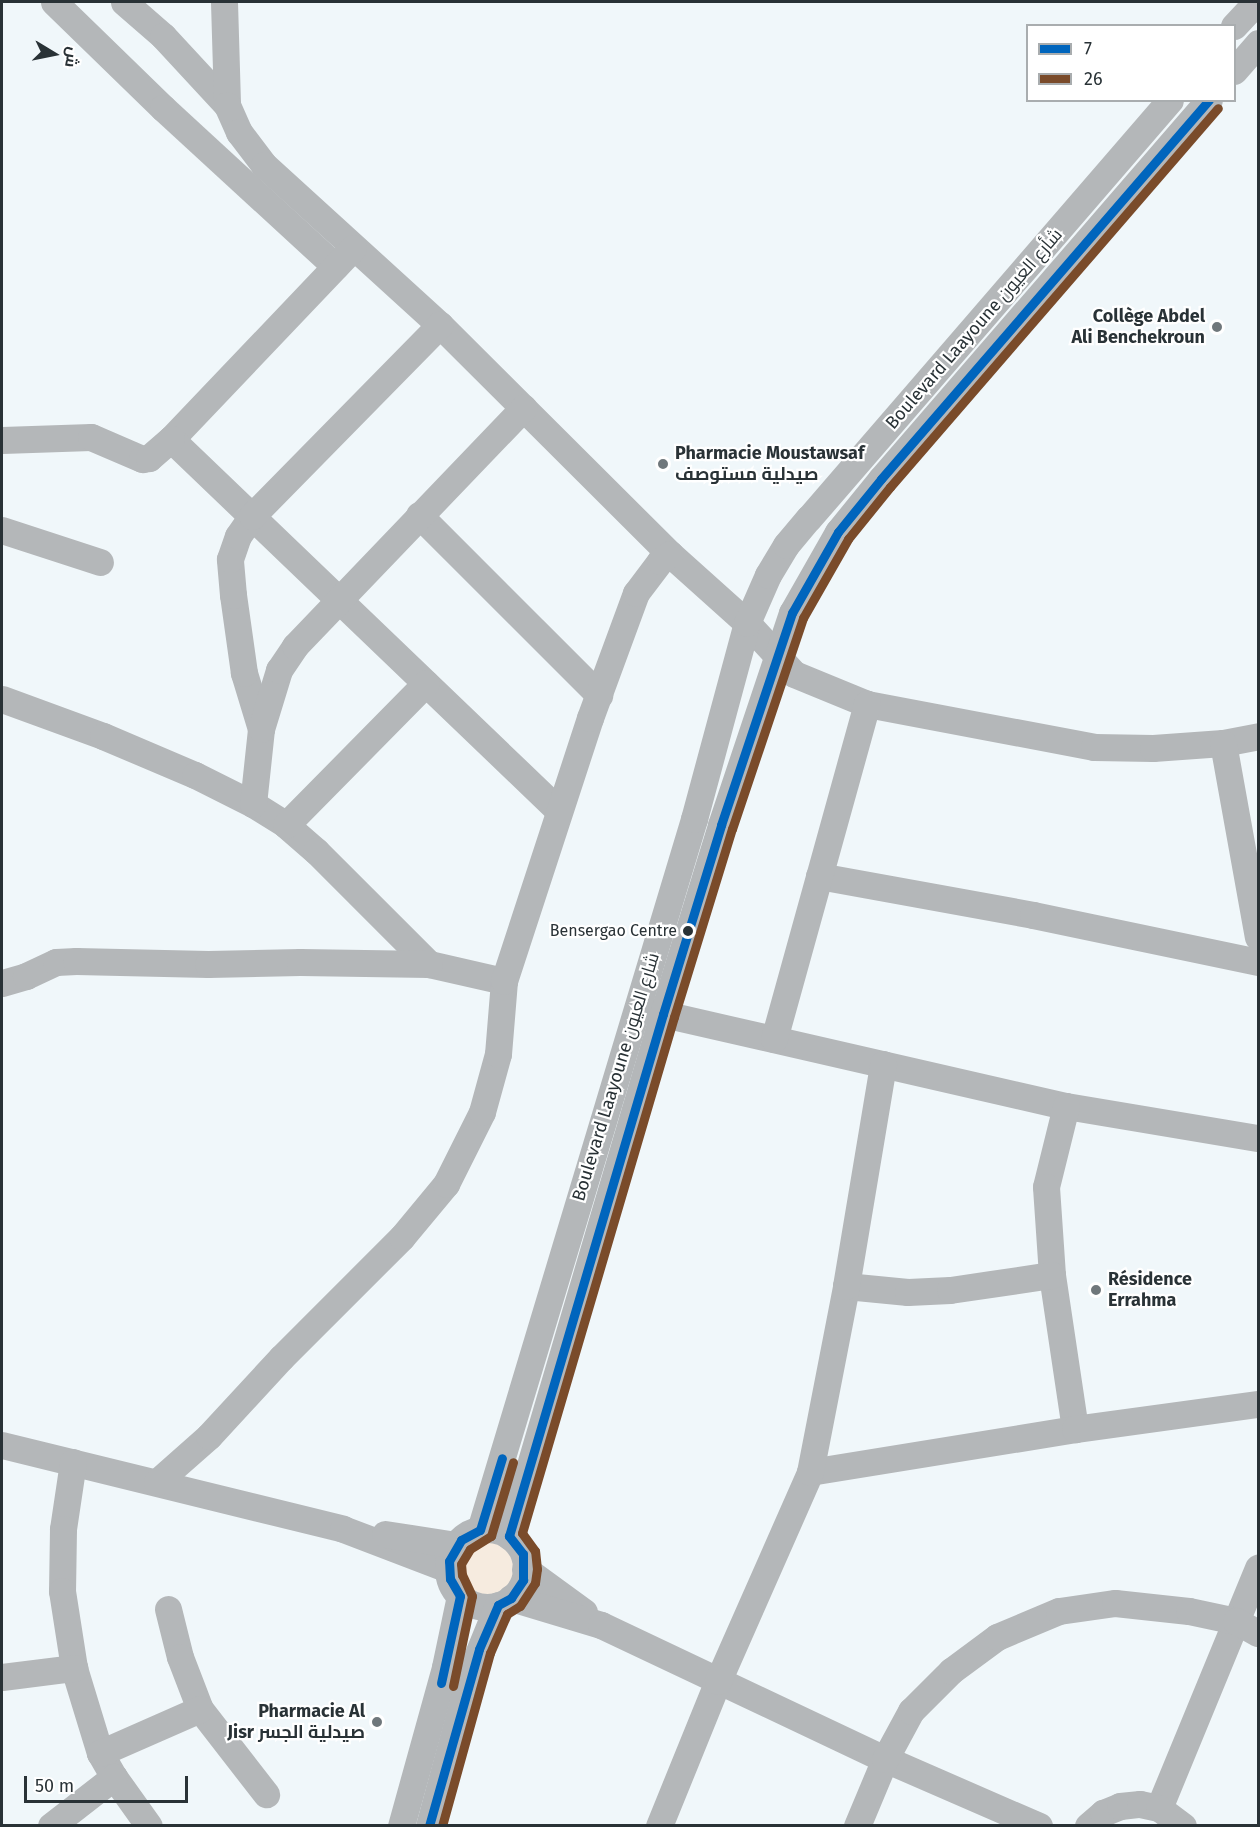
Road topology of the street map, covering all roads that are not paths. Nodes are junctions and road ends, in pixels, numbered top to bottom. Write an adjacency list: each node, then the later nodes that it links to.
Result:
1 (54, 2): 11 (street)
2 (124, 2): 10 (street)
3 (224, 2): 10 (street)
4 (1256, 2): 5 (street)
5 (1236, 24)
6 (1258, 43): 7 (street)
7 (1236, 69)
8 (1168, 102): 22 (street, Boulevard Laayoune شأرع العيون)
9 (1207, 102): 23 (street, Boulevard Laayoune شأرع العيون)
10 (226, 105): 11 (street)
11 (344, 257): 12 (street); 14 (street)
12 (440, 325): 13 (street); 17 (street)
13 (523, 408): 16 (street); 19 (street)
14 (171, 439): 15 (street); 17 (street)
15 (2, 440)
16 (419, 515): 21 (street); 25 (street)
17 (252, 516): 21 (street); 28 (street)
18 (2, 530): 20 (street)
19 (670, 554): 22 (street); 25 (street)
20 (100, 562)
21 (337, 600): 24 (street); 28 (street)
22 (747, 623): 23 (street); 40 (street, Boulevard Laayoune شارع العيون)
23 (778, 656): 27 (street); 41 (street, Boulevard Laayoune شارع العيون)
24 (426, 683): 32 (street); 33 (street)
25 (599, 695): 32 (street)
26 (2, 699): 31 (street)
27 (867, 704): 30 (street); 34 (street)
28 (261, 729): 31 (street)
29 (1258, 736): 30 (street)
30 (1223, 743): 35 (street)
31 (253, 804): 33 (street)
32 (558, 810): 38 (street)
33 (286, 825): 37 (street)
34 (819, 876): 36 (street); 42 (street)
35 (1258, 937)
36 (1258, 962)
37 (429, 964): 38 (street); 39 (street)
38 (504, 981): 53 (street)
39 (2, 983)
40 (636, 1008): 41 (street); 54 (street, Boulevard Laayoune شارع العيون)
41 (663, 1014): 42 (street); 55 (street, Boulevard Laayoune شارع العيون)
42 (774, 1039): 43 (street)
43 (883, 1064): 44 (street); 47 (street)
44 (1066, 1106): 45 (street); 46 (street)
45 (1258, 1138)
46 (1052, 1275): 47 (street); 49 (street)
47 (846, 1286): 52 (street)
48 (1258, 1404): 49 (street)
49 (1075, 1429): 52 (street)
50 (2, 1445): 51 (street)
51 (73, 1462): 53 (street); 64 (street)
52 (810, 1472): 66 (street)
53 (157, 1482): 56 (street)
54 (480, 1530): 55 (street); 56 (street)
55 (509, 1536): 58 (street)
56 (452, 1557): 59 (street)
57 (1258, 1568): 63 (street)
58 (525, 1569): 60 (street); 62 (street)
59 (460, 1596): 60 (street); 75 (street)
60 (505, 1601): 62 (street); 76 (street)
61 (168, 1609): 67 (street)
62 (601, 1625): 66 (street)
63 (1247, 1627): 69 (street); 72 (street)
64 (74, 1668): 65 (street); 68 (street)
65 (2, 1677)
66 (718, 1681): 69 (street); 77 (street)
67 (200, 1709): 68 (street); 71 (street)
68 (100, 1753): 70 (street)
69 (885, 1759): 78 (street); 79 (street)
70 (114, 1777): 73 (street); 74 (street)
71 (266, 1794)
72 (1159, 1808): 80 (street); 81 (street)
73 (51, 1826)
74 (149, 1826)
75 (401, 1826)
76 (429, 1826)
77 (659, 1826)
78 (857, 1826)
79 (1039, 1826)
80 (1088, 1826)
81 (1183, 1826)

